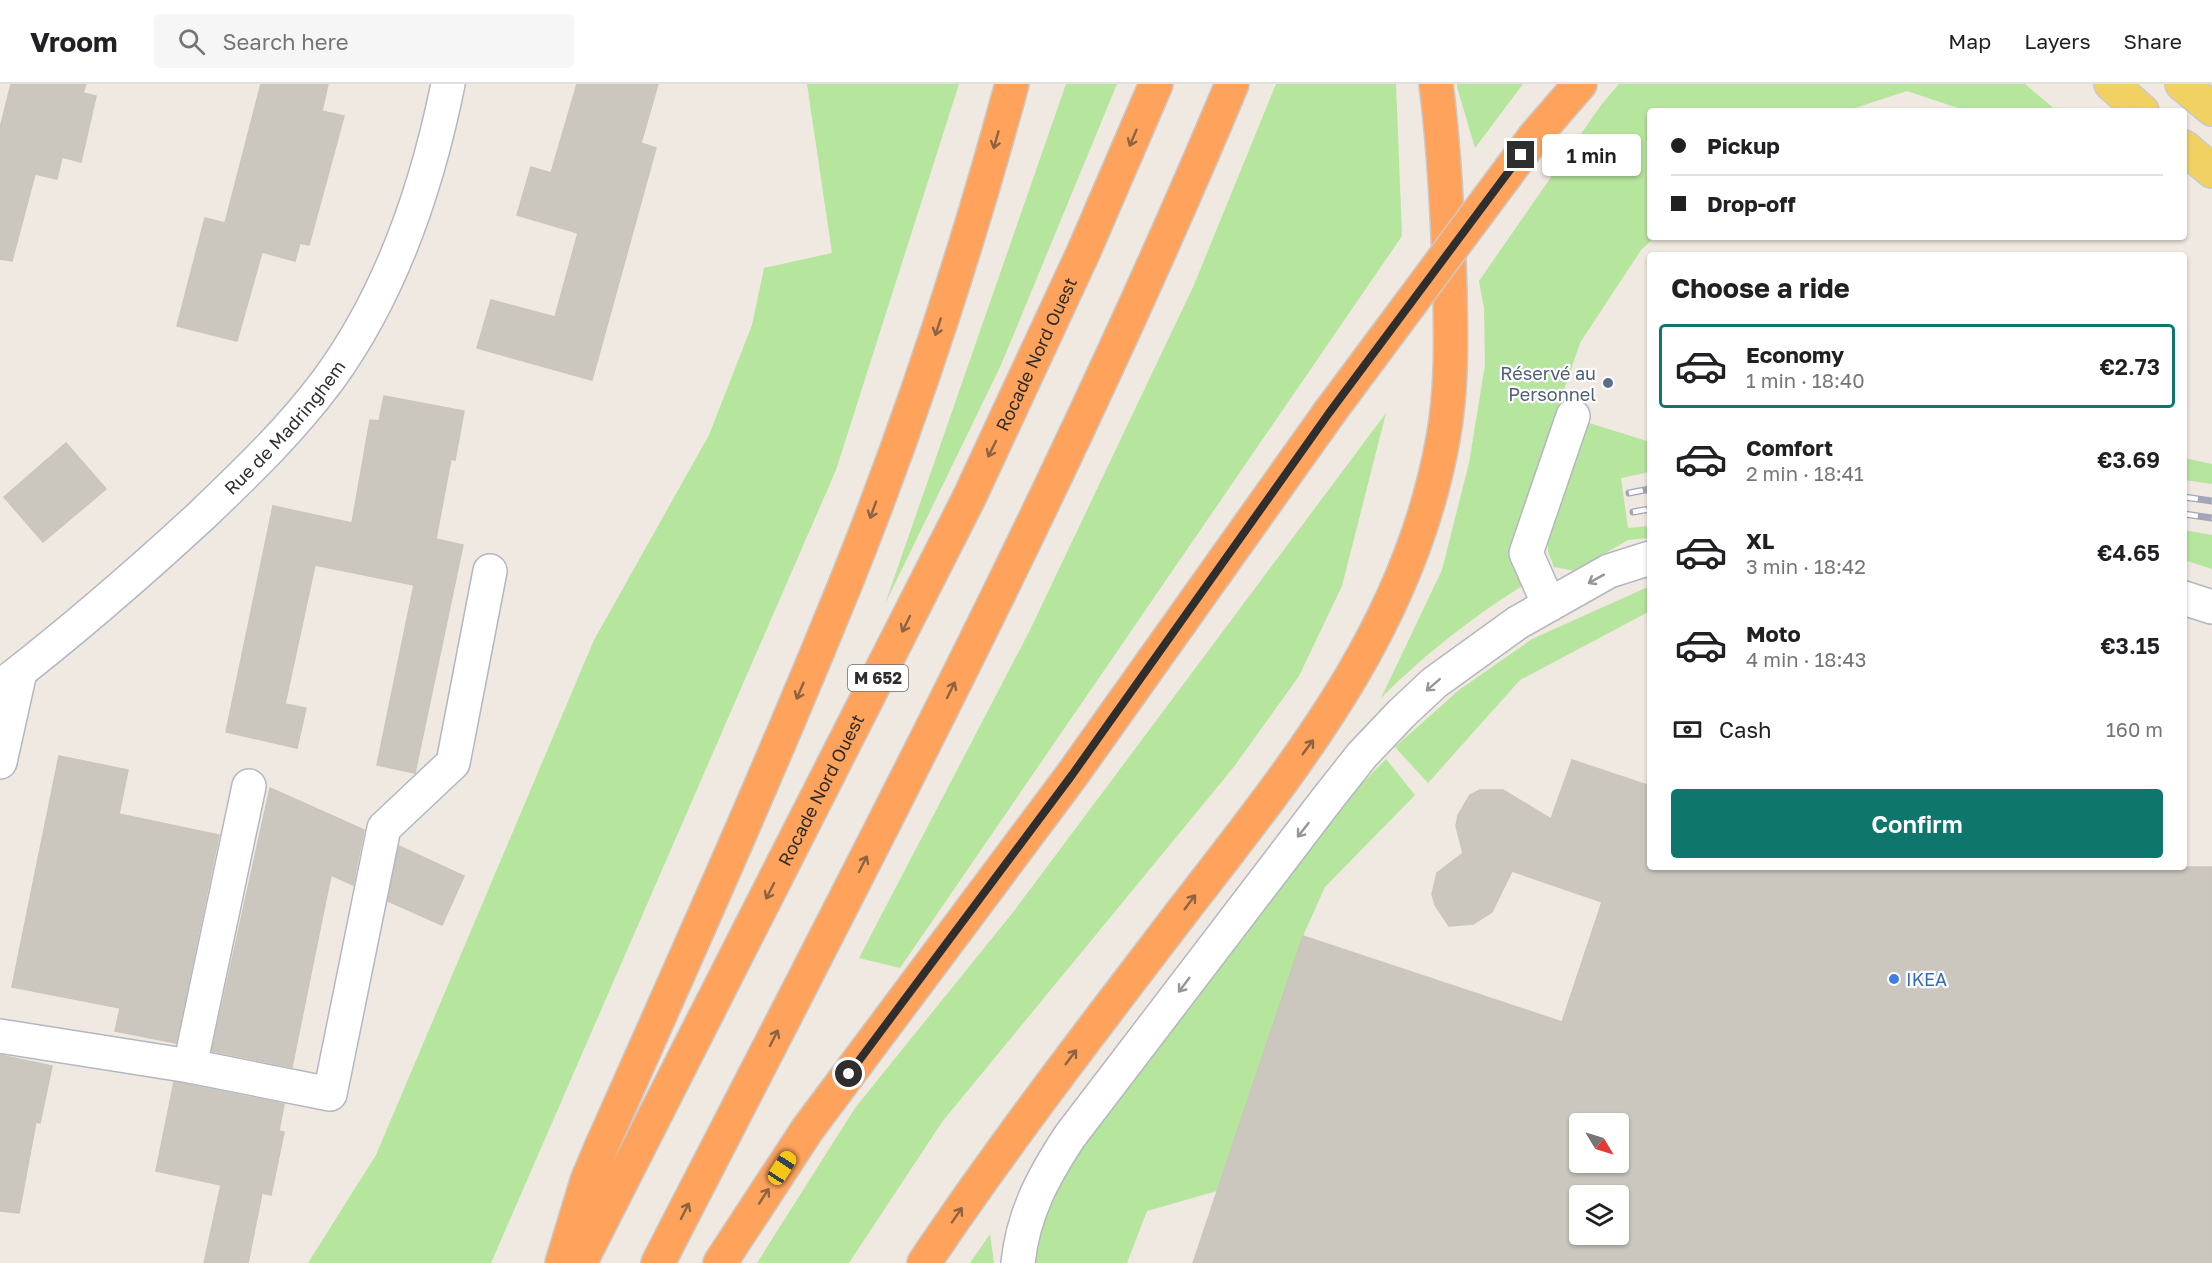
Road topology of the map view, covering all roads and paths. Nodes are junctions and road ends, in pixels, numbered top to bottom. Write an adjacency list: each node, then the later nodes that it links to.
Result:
1 (448, 84): 21 (street, Rue de Madringhem)
2 (1012, 84): 26 (highway, one-way to 26)
3 (1156, 84): 27 (highway, Rocade Nord Ouest / M 652, one-way to 27)
4 (1232, 84): 28 (highway, one-way to 4)
5 (1436, 84): 30 (highway, one-way to 5)
6 (1570, 84): 12 (highway)
7 (1580, 84): 12 (highway)
8 (2111, 84): 10 (main road)
9 (2182, 84): 11 (main road)
10 (2139, 108)
11 (2212, 109)
12 (1535, 136): 29 (highway, one-way to 12, bridge)
13 (2187, 150): 14 (main road)
14 (2212, 171)
15 (1573, 416): 19 (street)
16 (1647, 559): 19 (street, one-way to 19)
17 (490, 571): 25 (street)
18 (2187, 599): 20 (street)
19 (1549, 605): 31 (street, one-way to 31)
20 (2212, 608)
21 (10, 679): 22 (street)
22 (0, 762)
23 (249, 786): 25 (street)
24 (0, 1036): 25 (street)
25 (190, 1066)
26 (562, 1263)
27 (580, 1263)
28 (658, 1263)
29 (720, 1263)
30 (924, 1263)
31 (1018, 1263)

